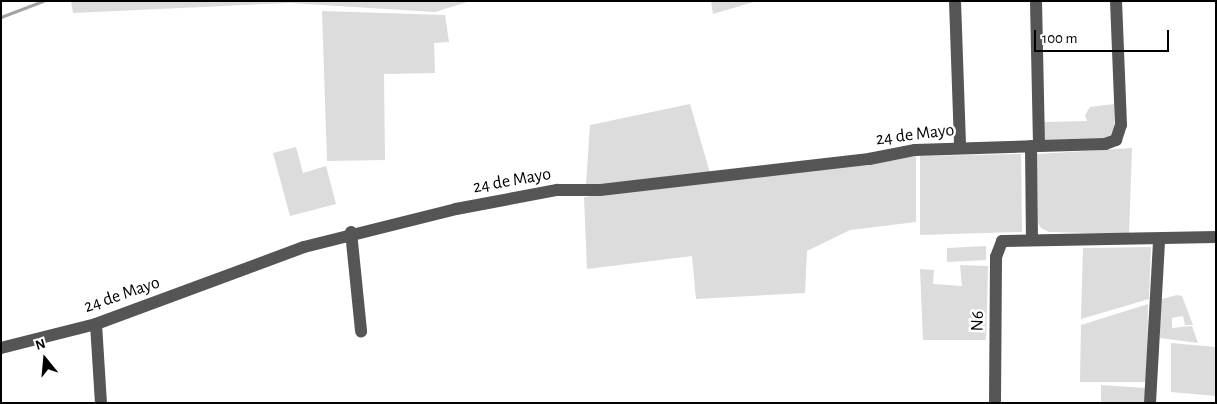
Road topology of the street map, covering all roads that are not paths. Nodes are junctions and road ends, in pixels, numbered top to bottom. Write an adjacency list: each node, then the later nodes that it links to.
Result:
1 (955, 1): 5 (street)
2 (1036, 1): 4 (street)
3 (1116, 1): 4 (street, 24 de Mayo)
4 (1039, 146): 5 (street, 24 de Mayo); 8 (street)
5 (960, 147): 6 (street, 24 de Mayo)
6 (351, 232): 10 (street, 24 de Mayo); 11 (street)
7 (1216, 237): 9 (street)
8 (1032, 238): 9 (street); 14 (street, N6)
9 (1159, 240): 15 (street)
10 (96, 324): 12 (street, 24 de Mayo); 13 (street)
11 (361, 331)
12 (1, 348)
13 (101, 403)
14 (995, 403)
15 (1150, 403)

